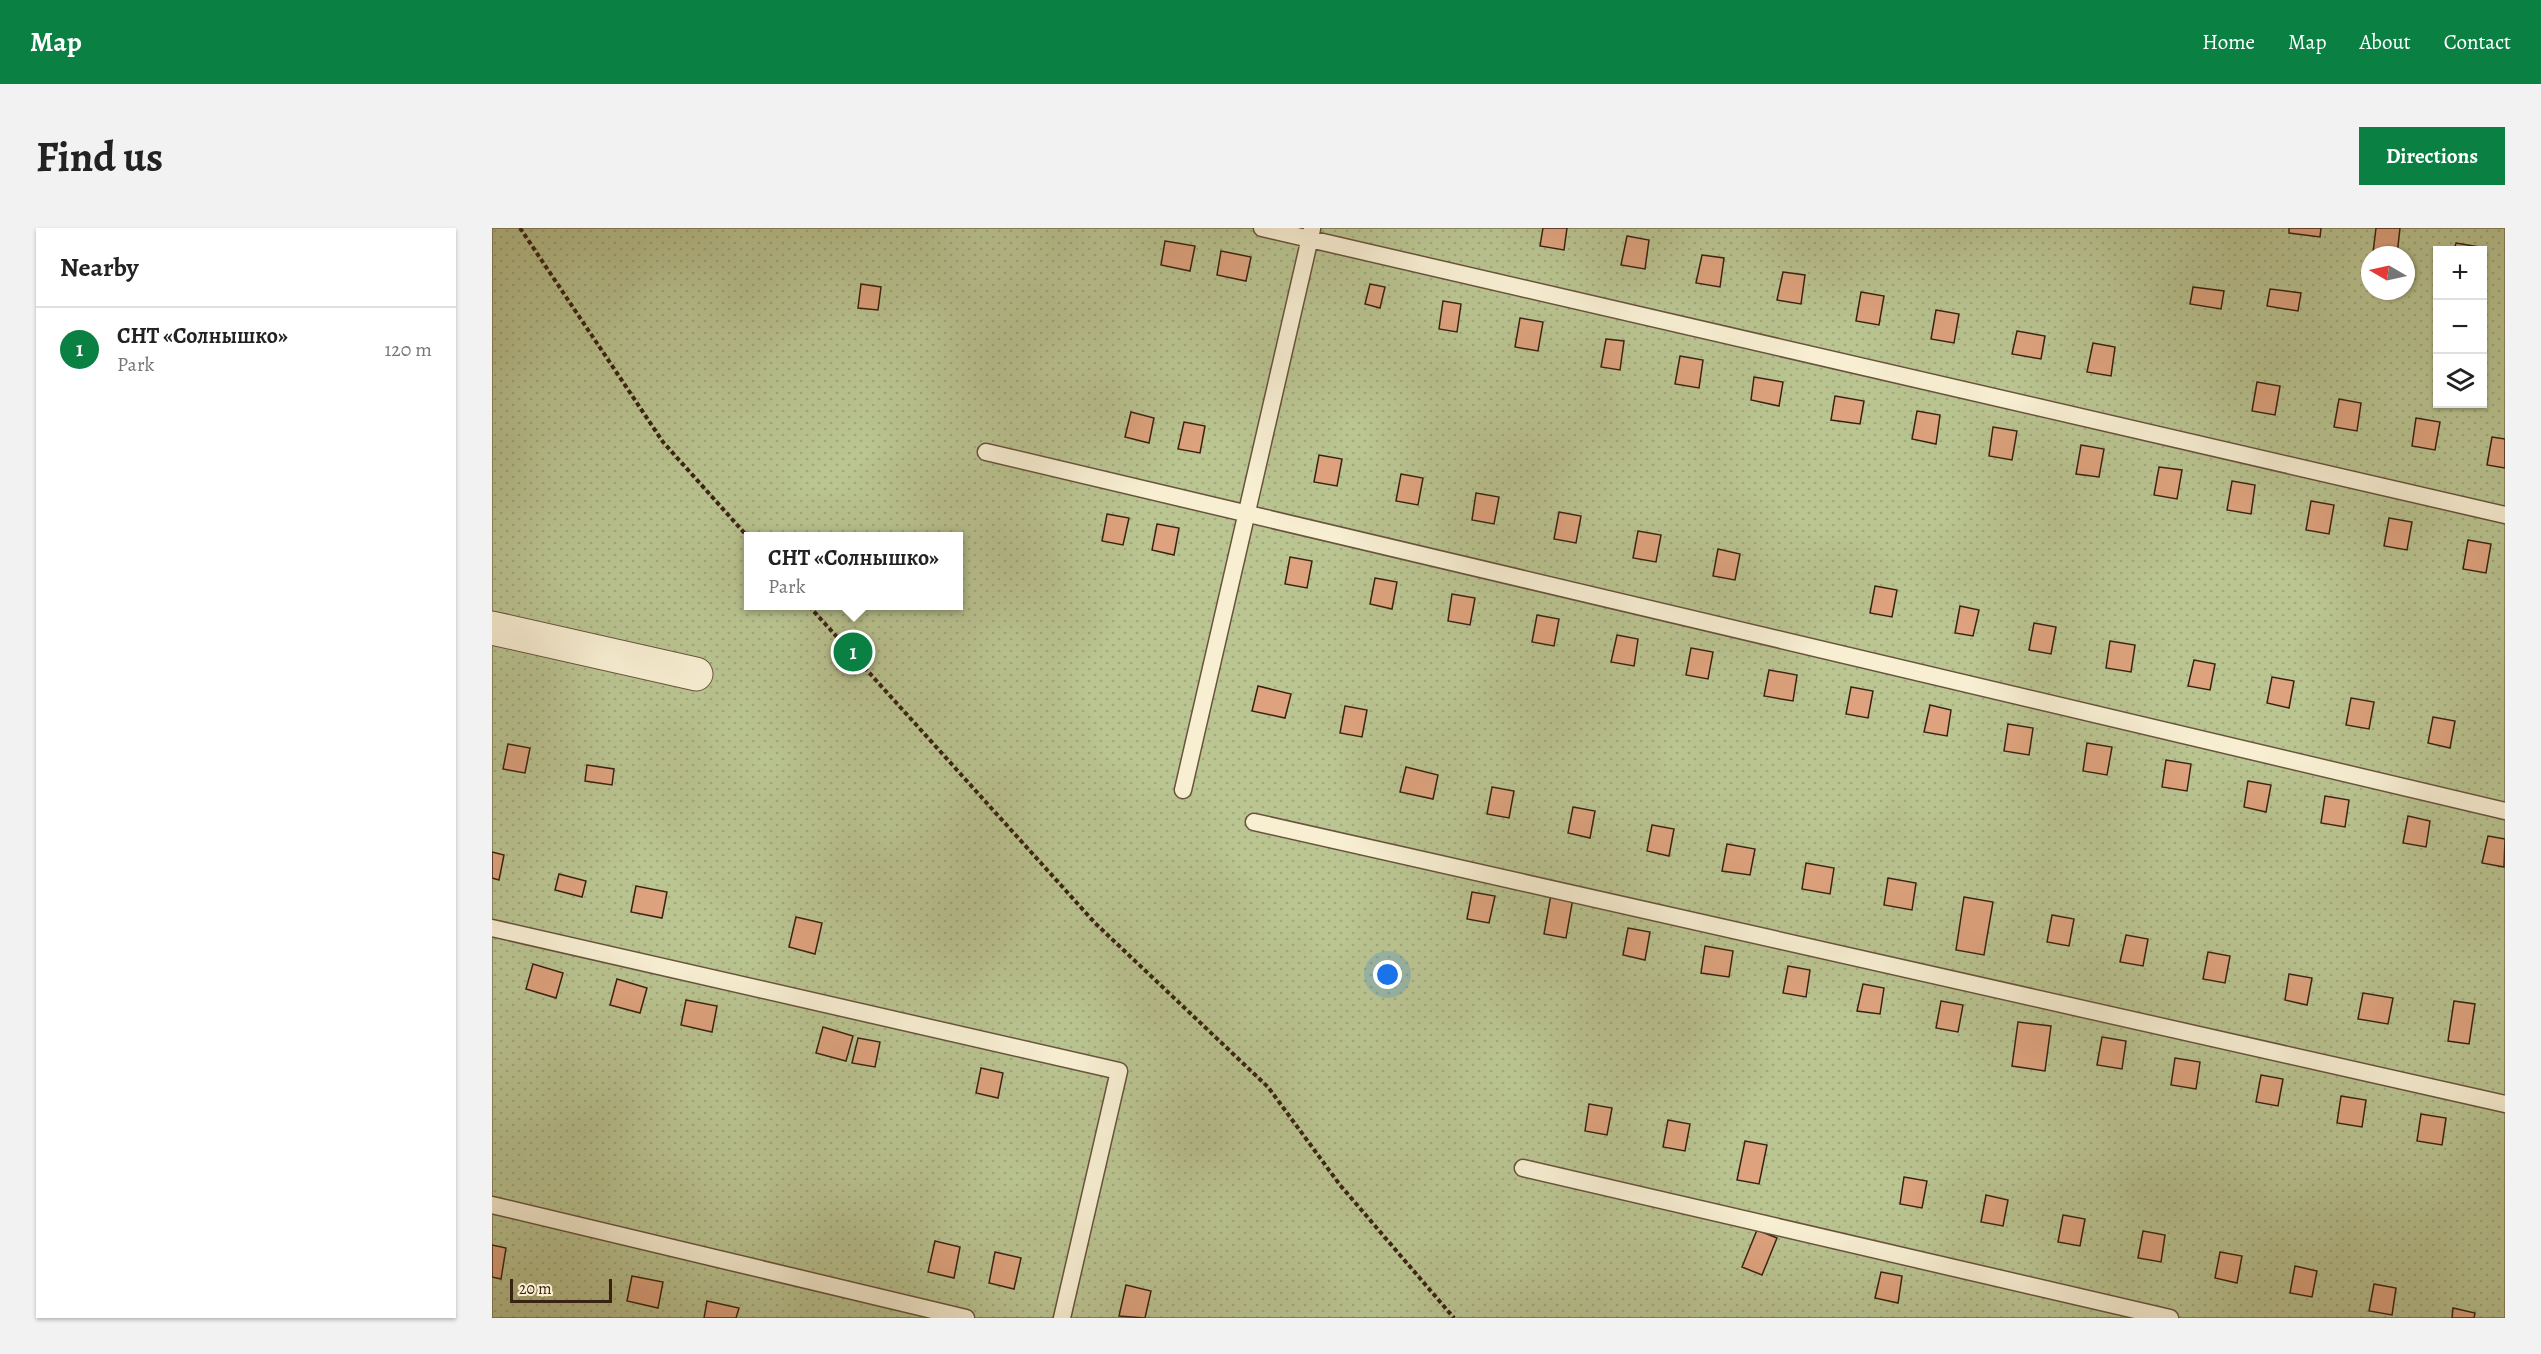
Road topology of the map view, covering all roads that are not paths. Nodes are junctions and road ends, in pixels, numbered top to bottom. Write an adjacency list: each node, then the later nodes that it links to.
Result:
1 (1262, 228): 2 (lane)
2 (1311, 233): 4 (lane); 5 (lane)
3 (986, 452): 4 (lane)
4 (1246, 514): 8 (lane); 9 (lane)
5 (2505, 515)
6 (492, 628): 7 (street)
7 (696, 674)
8 (1183, 790)
9 (2505, 811)
10 (1254, 822): 12 (lane)
11 (492, 928): 16 (lane)
12 (2505, 1104)
13 (1523, 1168): 17 (lane)
14 (492, 1206): 15 (lane)
15 (966, 1318)
16 (1062, 1318)
17 (2170, 1318)

